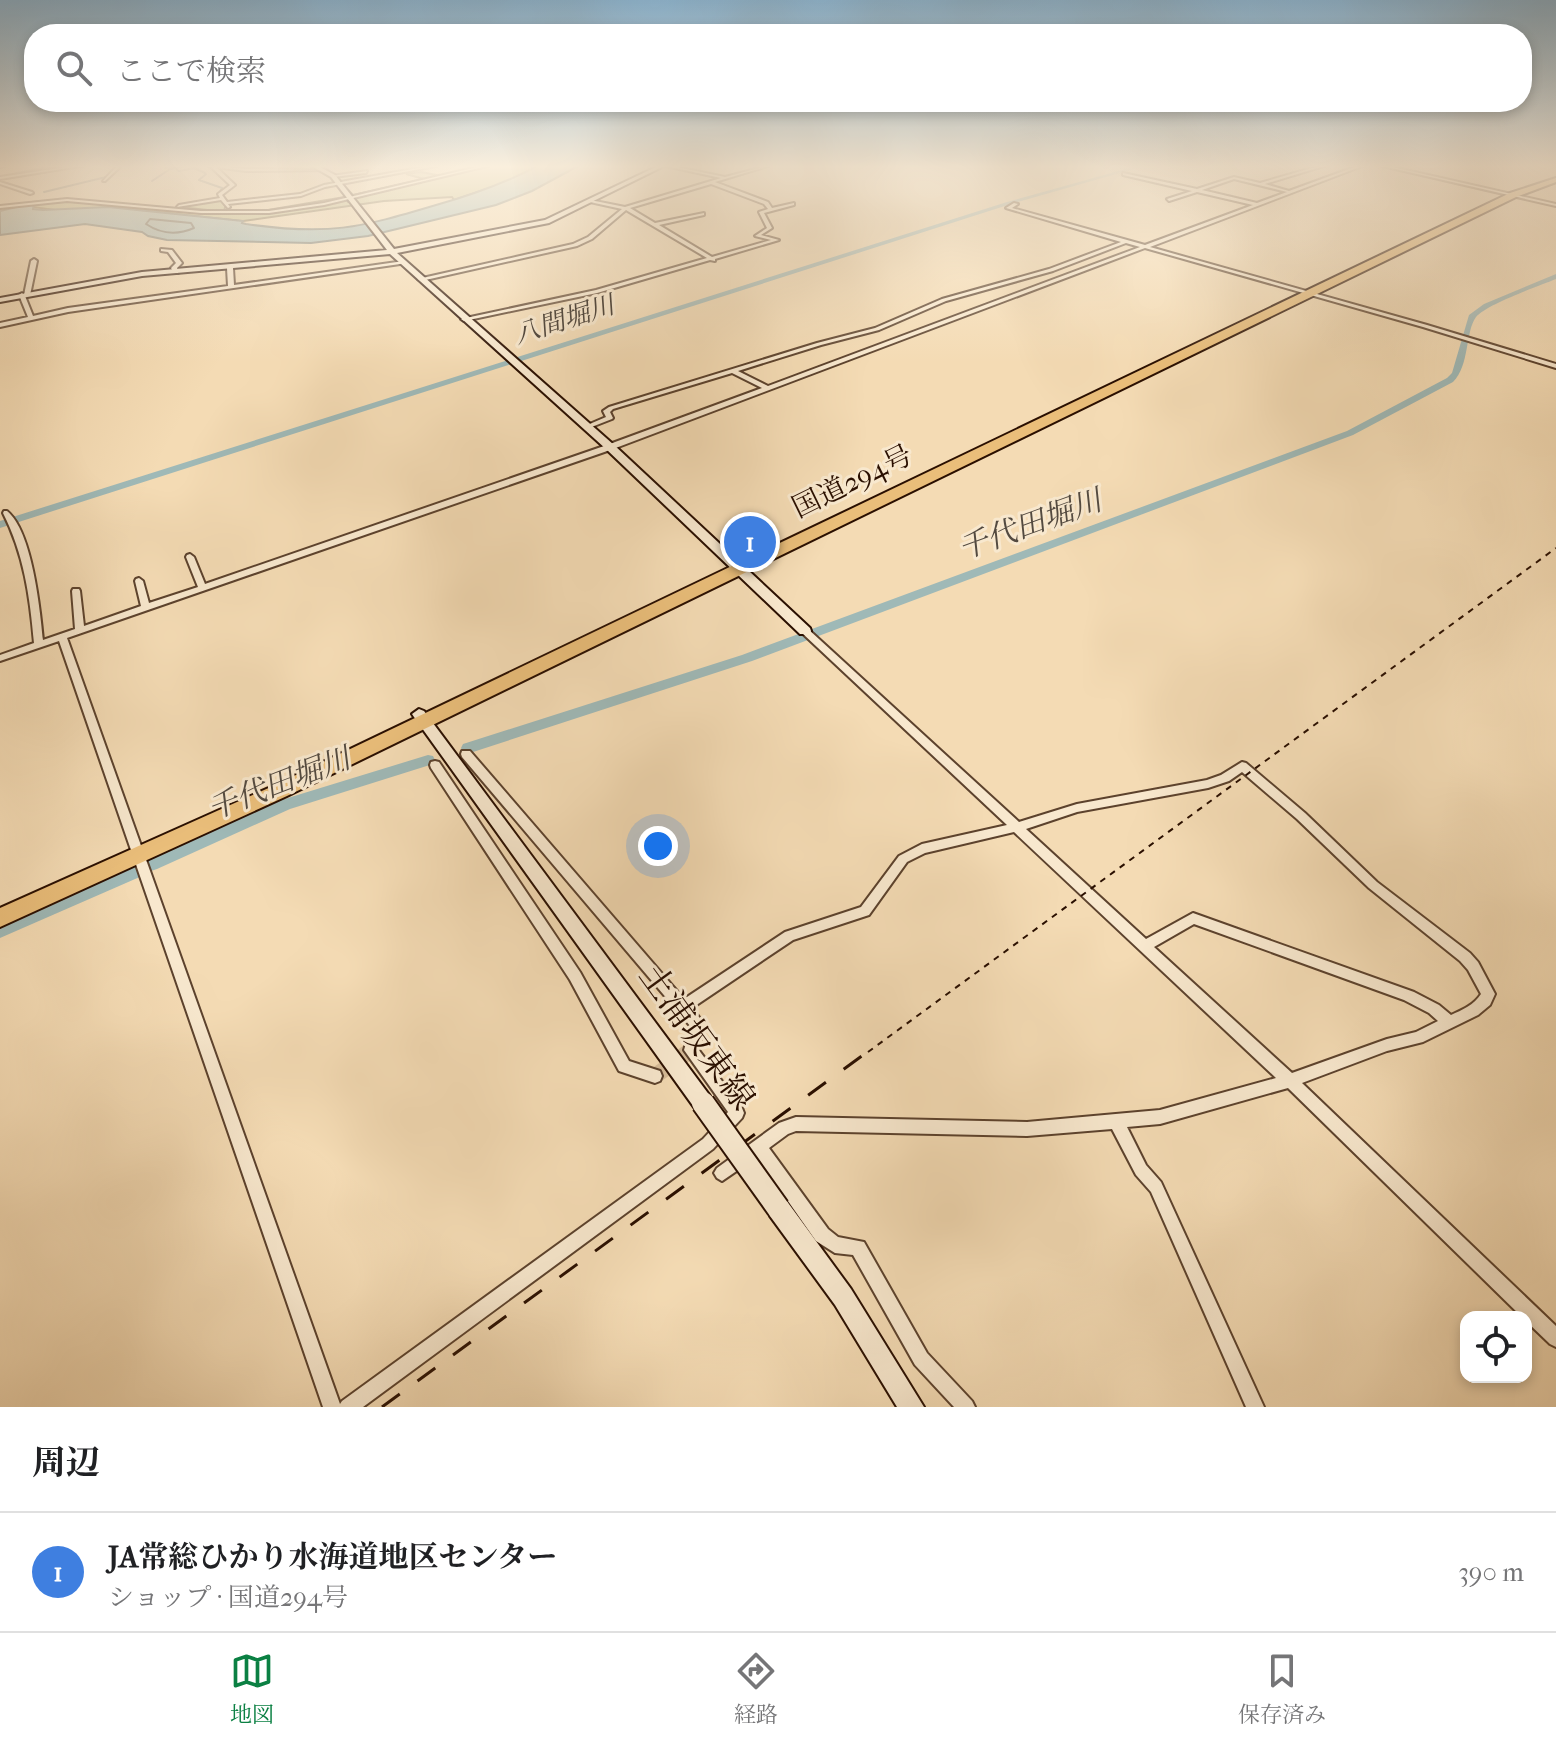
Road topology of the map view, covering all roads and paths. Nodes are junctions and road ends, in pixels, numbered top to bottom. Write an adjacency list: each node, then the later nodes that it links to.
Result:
1 (374, 231): 12 (street)
2 (502, 231): 12 (street)
3 (599, 231): 18 (street)
4 (663, 231): 13 (street)
5 (766, 231): 13 (street)
6 (1090, 231): 9 (street)
7 (1187, 231): 10 (street)
8 (1434, 231): 20 (highway, 国道294号)
9 (1127, 241): 10 (street); 27 (street)
10 (1144, 247): 20 (street); 28 (street)
11 (163, 250): 17 (street)
12 (392, 252): 15 (street); 16 (street)
13 (713, 260): 24 (street)
14 (34, 261): 21 (street)
15 (404, 263): 18 (street); 19 (street)
16 (230, 268): 17 (street); 19 (street)
17 (176, 272): 21 (street)
18 (421, 279): 24 (street)
19 (231, 286): 23 (street)
20 (1306, 292): 26 (street); 33 (highway, 国道294号)
21 (24, 295): 22 (street); 23 (street)
22 (0, 300)
23 (31, 318): 25 (street)
24 (464, 319): 29 (street)
25 (0, 325)
26 (1556, 366)
27 (733, 371): 28 (street); 29 (street)
28 (767, 388): 30 (street)
29 (587, 427): 30 (street)
30 (610, 447): 33 (street); 35 (street)
31 (8, 514): 41 (street)
32 (190, 557): 35 (street)
33 (736, 567): 39 (street); 43 (highway, 国道294号)
34 (139, 581): 37 (street)
35 (203, 589): 37 (street)
36 (76, 591): 38 (street)
37 (146, 608): 38 (street)
38 (80, 631): 40 (street)
39 (808, 634): 46 (street)
40 (62, 637): 41 (street); 47 (street)
41 (39, 645): 42 (street)
42 (0, 658)
43 (422, 718): 47 (highway, 国道294号); 61 (street, 土浦坂東線, bridge)
44 (466, 754): 51 (street)
45 (435, 765): 53 (street)
46 (1014, 828): 50 (street); 51 (street); 52 (street)
47 (137, 851): 48 (highway, 国道294号); 49 (highway, 国道294号); 59 (street)
48 (0, 906)
49 (0, 918)
50 (1145, 946): 52 (street); 54 (street)
51 (682, 1007): 60 (street)
52 (1450, 1023): 54 (street)
53 (655, 1076)
54 (1290, 1081): 55 (street); 58 (street)
55 (1116, 1120): 56 (street); 63 (street)
56 (759, 1146): 57 (street); 62 (street)
57 (722, 1173)
58 (1556, 1338)
59 (332, 1407)
60 (348, 1407)
61 (911, 1407)
62 (966, 1407)
63 (1255, 1407)

